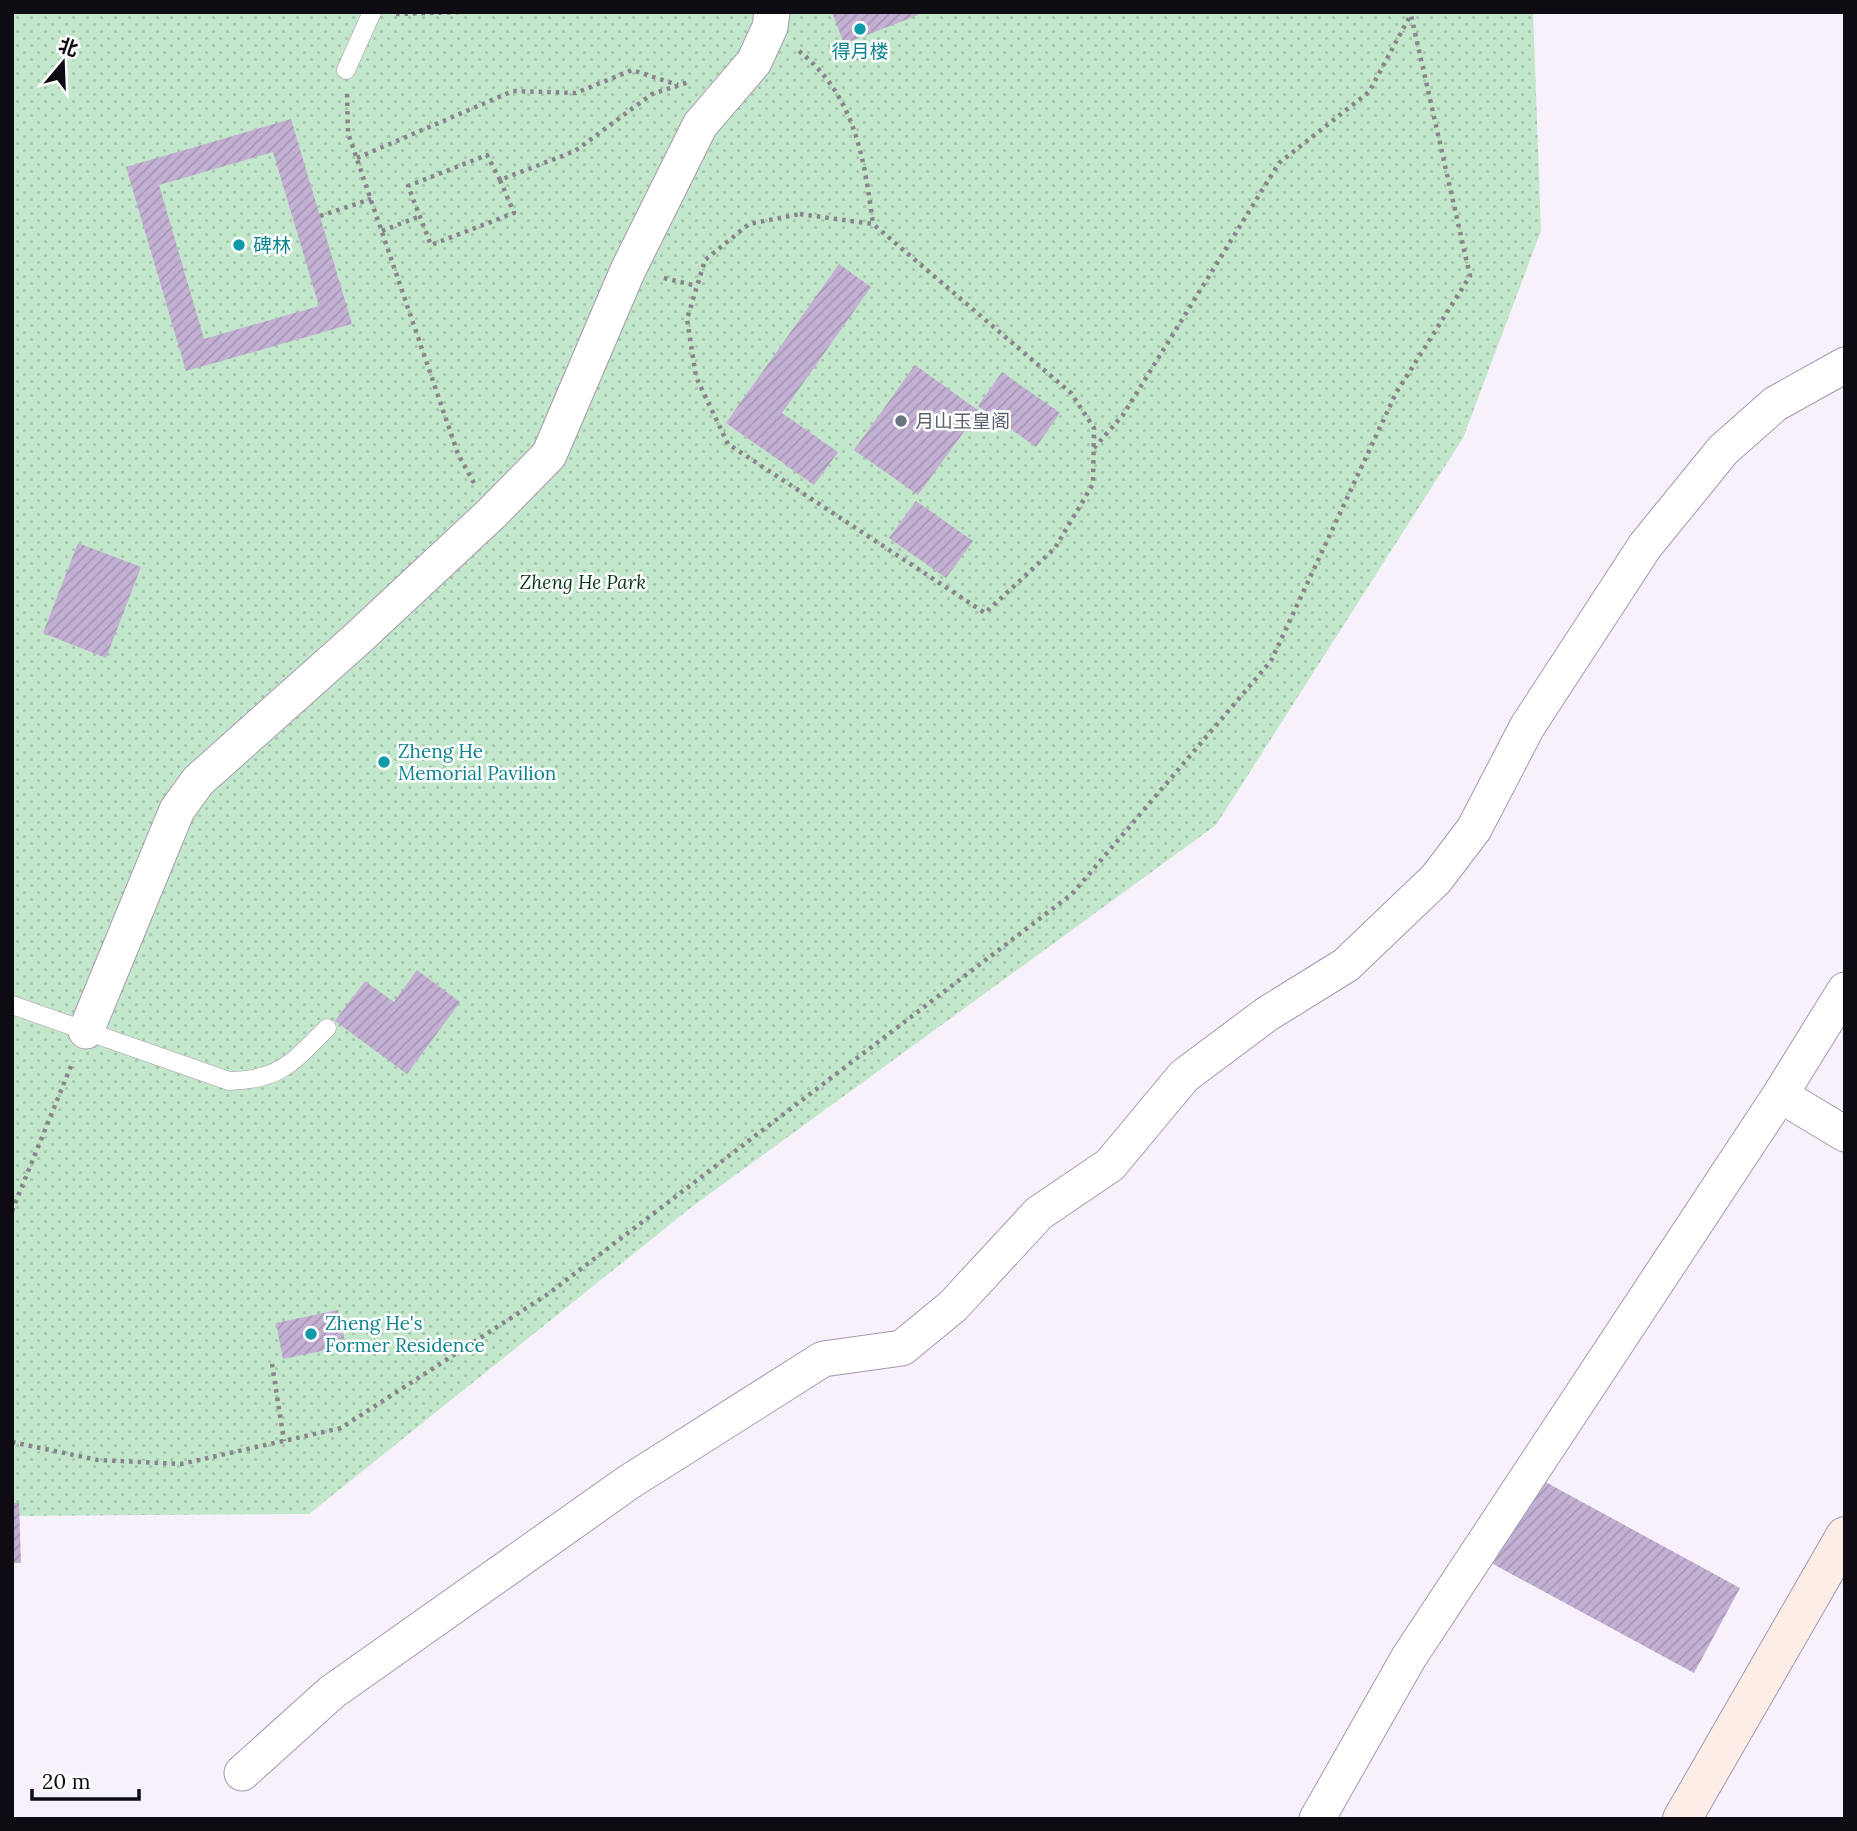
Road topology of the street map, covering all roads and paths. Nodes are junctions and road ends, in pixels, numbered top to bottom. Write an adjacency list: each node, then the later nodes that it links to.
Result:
1 (461, 12): 2 (path)
2 (371, 13): 5 (lane)
3 (1411, 14): 16 (path); 26 (path)
4 (771, 20): 13 (path); 17 (street)
5 (346, 69): 8 (path)
6 (692, 81): 7 (path)
7 (679, 85): 8 (path); 9 (path)
8 (356, 158): 10 (path)
9 (500, 180): 12 (path); 12 (path)
10 (371, 199): 11 (path); 14 (path)
11 (320, 216)
12 (420, 216): 14 (path)
13 (873, 225): 16 (path); 16 (path)
14 (382, 231): 17 (path)
15 (1845, 365): 29 (street)
16 (1093, 449)
17 (491, 514): 21 (street)
18 (1845, 990): 22 (street)
19 (12, 1005): 21 (lane)
20 (327, 1028): 21 (lane)
21 (86, 1031): 24 (path)
22 (1780, 1095): 23 (street); 30 (street)
23 (1845, 1134)
24 (12, 1211)
25 (272, 1364): 26 (path)
26 (284, 1441): 27 (path)
27 (12, 1442)
28 (1845, 1536): 31 (main road)
29 (242, 1773)
30 (1317, 1819)
31 (1682, 1819)

